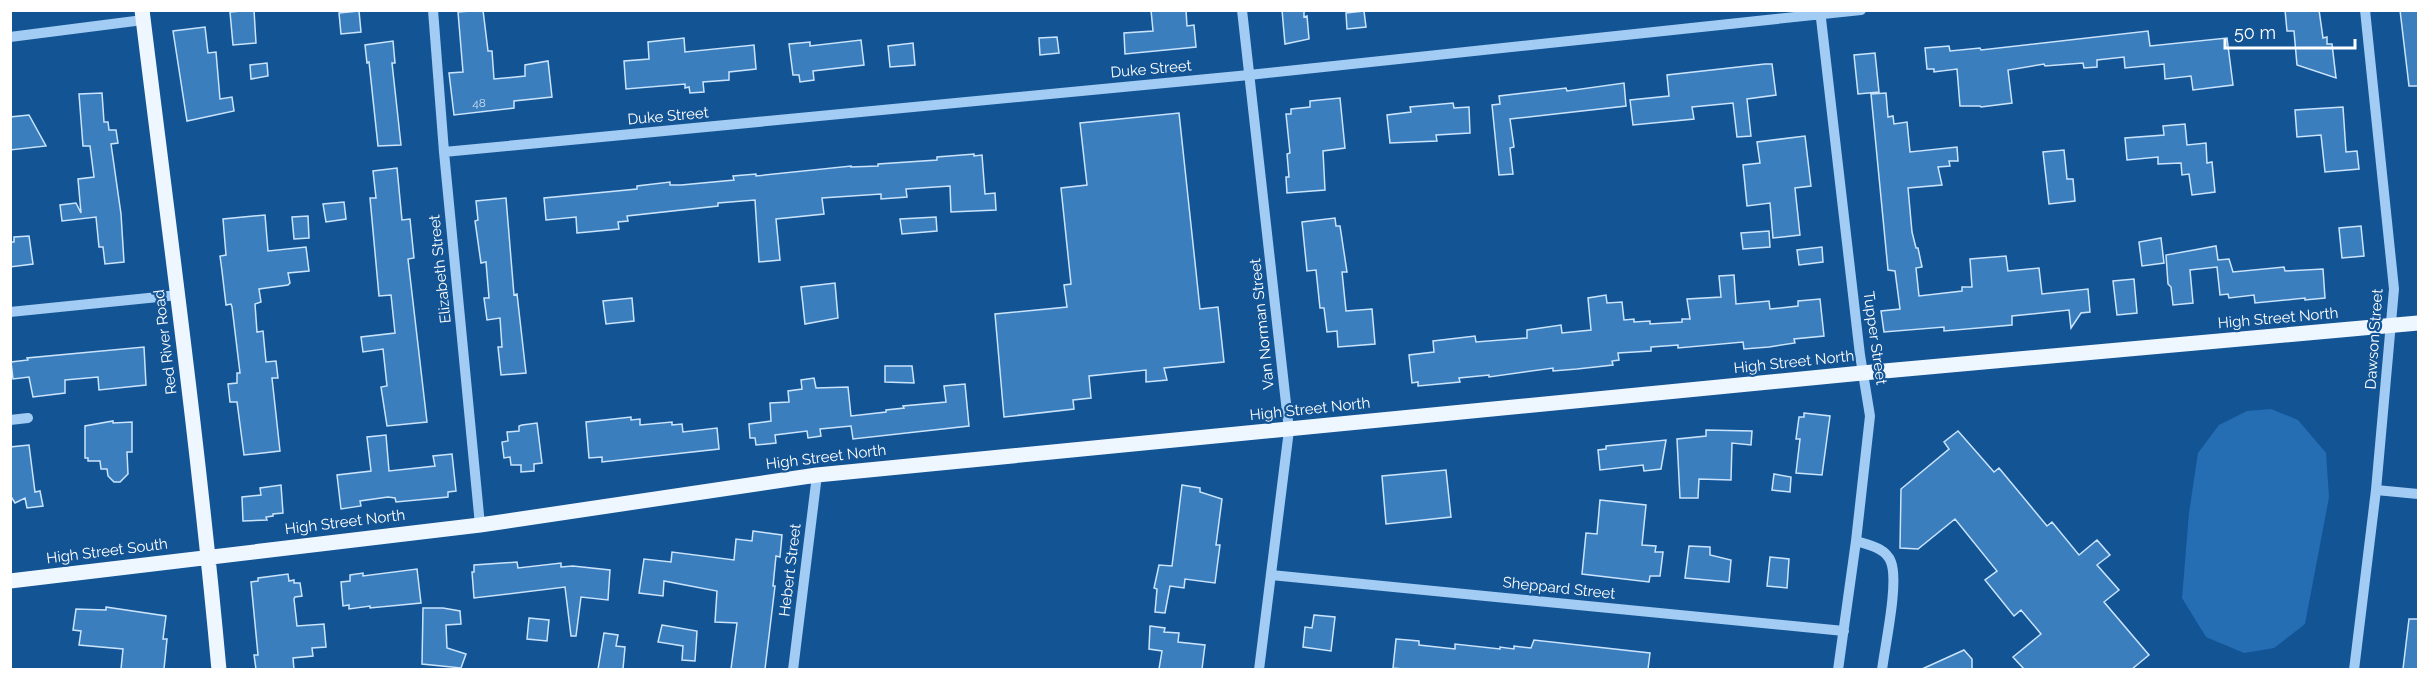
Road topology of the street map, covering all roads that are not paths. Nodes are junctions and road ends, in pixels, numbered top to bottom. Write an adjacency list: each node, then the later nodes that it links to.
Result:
1 (433, 10): 9 (street, Elizabeth Street)
2 (1242, 10): 8 (street, Van Norman Street)
3 (1861, 10): 5 (street, Duke Street)
4 (2366, 10): 13 (street, Dawson Street)
5 (1820, 13): 8 (street, Duke Street); 14 (street, Tupper Street)
6 (142, 15): 7 (street); 10 (main road, Red River Road)
7 (10, 37)
8 (1249, 75): 9 (street, Duke Street); 17 (street, Van Norman Street)
9 (444, 152): 21 (street, Elizabeth Street)
10 (178, 295): 11 (street); 23 (main road, Red River Road)
11 (10, 312)
12 (2418, 323): 13 (main road, High Street North)
13 (2392, 326): 14 (main road, High Street North); 19 (street, Dawson Street)
14 (1863, 373): 17 (main road, High Street North); 22 (street, Tupper Street)
15 (28, 418): 16 (street)
16 (10, 420)
17 (1289, 430): 18 (main road, High Street North); 24 (street, Van Norman Street)
18 (817, 475): 21 (main road, High Street North); 28 (street, Hebert Street)
19 (2376, 490): 20 (street); 32 (street, Dawson Street)
20 (2418, 494)
21 (480, 525): 23 (main road, High Street North)
22 (1856, 541): 26 (street, Tupper Street); 31 (street)
23 (208, 556): 25 (main road, High Street South); 27 (main road, Red River Road)
24 (1271, 575): 26 (street, Sheppard Street); 29 (street, Van Norman Street)
25 (10, 581)
26 (1844, 631): 30 (street, Tupper Street)
27 (219, 669)
28 (793, 669)
29 (1260, 669)
30 (1838, 669)
31 (1882, 669)
32 (2354, 669)

